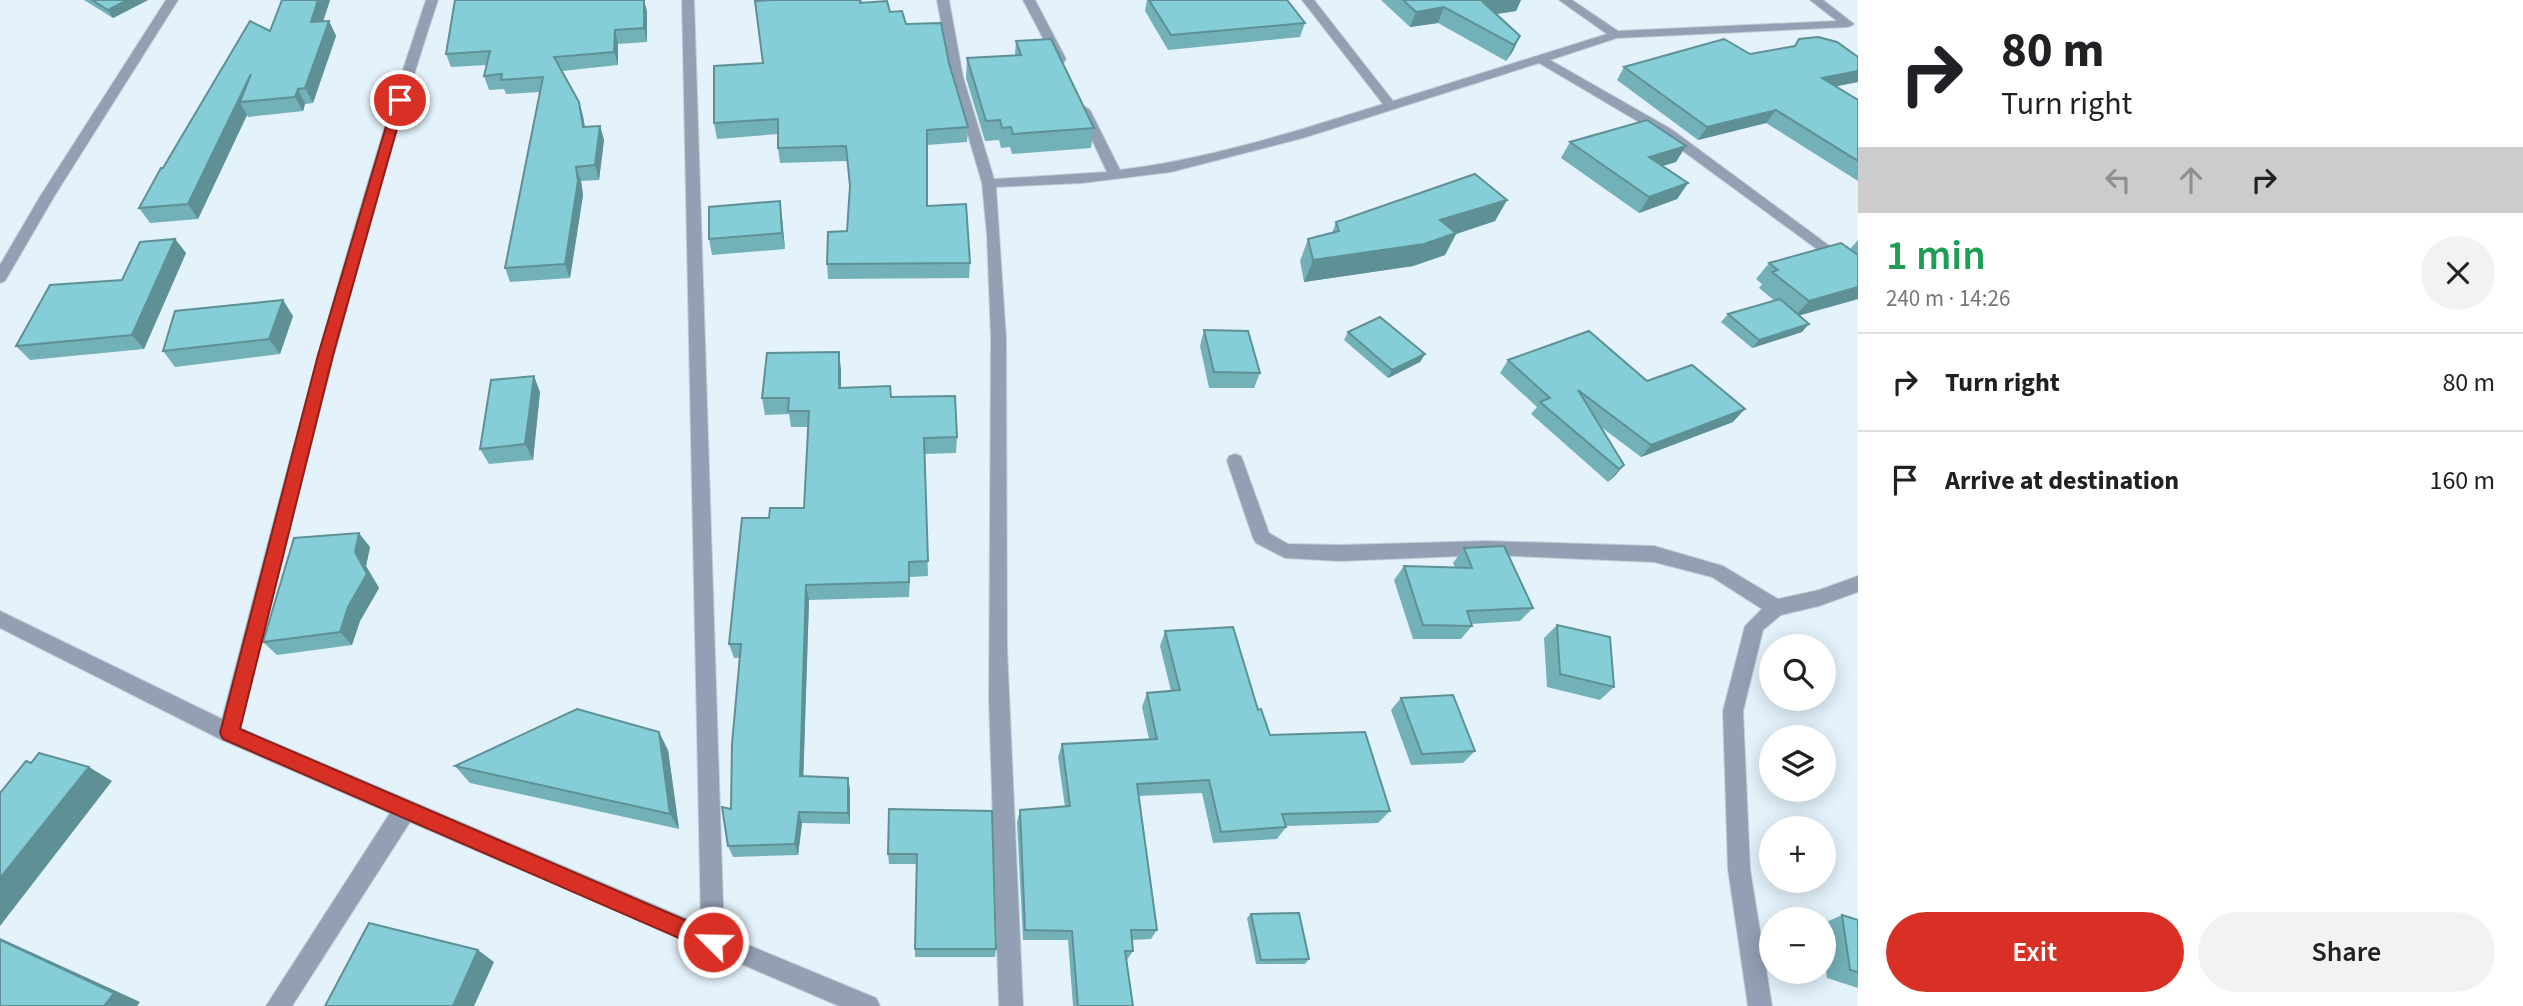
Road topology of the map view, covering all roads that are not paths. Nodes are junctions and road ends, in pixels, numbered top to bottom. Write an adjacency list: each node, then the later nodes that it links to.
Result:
1 (172, 0): 18 (street)
2 (432, 0): 23 (street)
3 (688, 0): 25 (street)
4 (943, 0): 16 (street)
5 (1029, 0): 12 (street)
6 (1308, 0): 14 (street)
7 (1565, 0): 10 (street)
8 (1816, 0): 9 (street)
9 (1855, 26): 10 (street)
10 (1616, 35): 11 (street)
11 (1540, 59): 14 (street); 17 (street)
12 (1064, 68)
13 (1076, 92): 15 (street)
14 (1390, 105): 15 (street)
15 (1115, 174): 16 (street)
16 (989, 183): 28 (street)
17 (1858, 274)
18 (0, 278)
19 (1235, 461): 21 (street)
20 (1858, 584): 21 (street)
21 (1776, 608): 29 (street)
22 (0, 619): 23 (street)
23 (229, 733): 24 (street)
24 (405, 810): 25 (street); 26 (street)
25 (713, 942): 27 (street)
26 (278, 1006)
27 (868, 1006)
28 (1012, 1006)
29 (1760, 1006)

